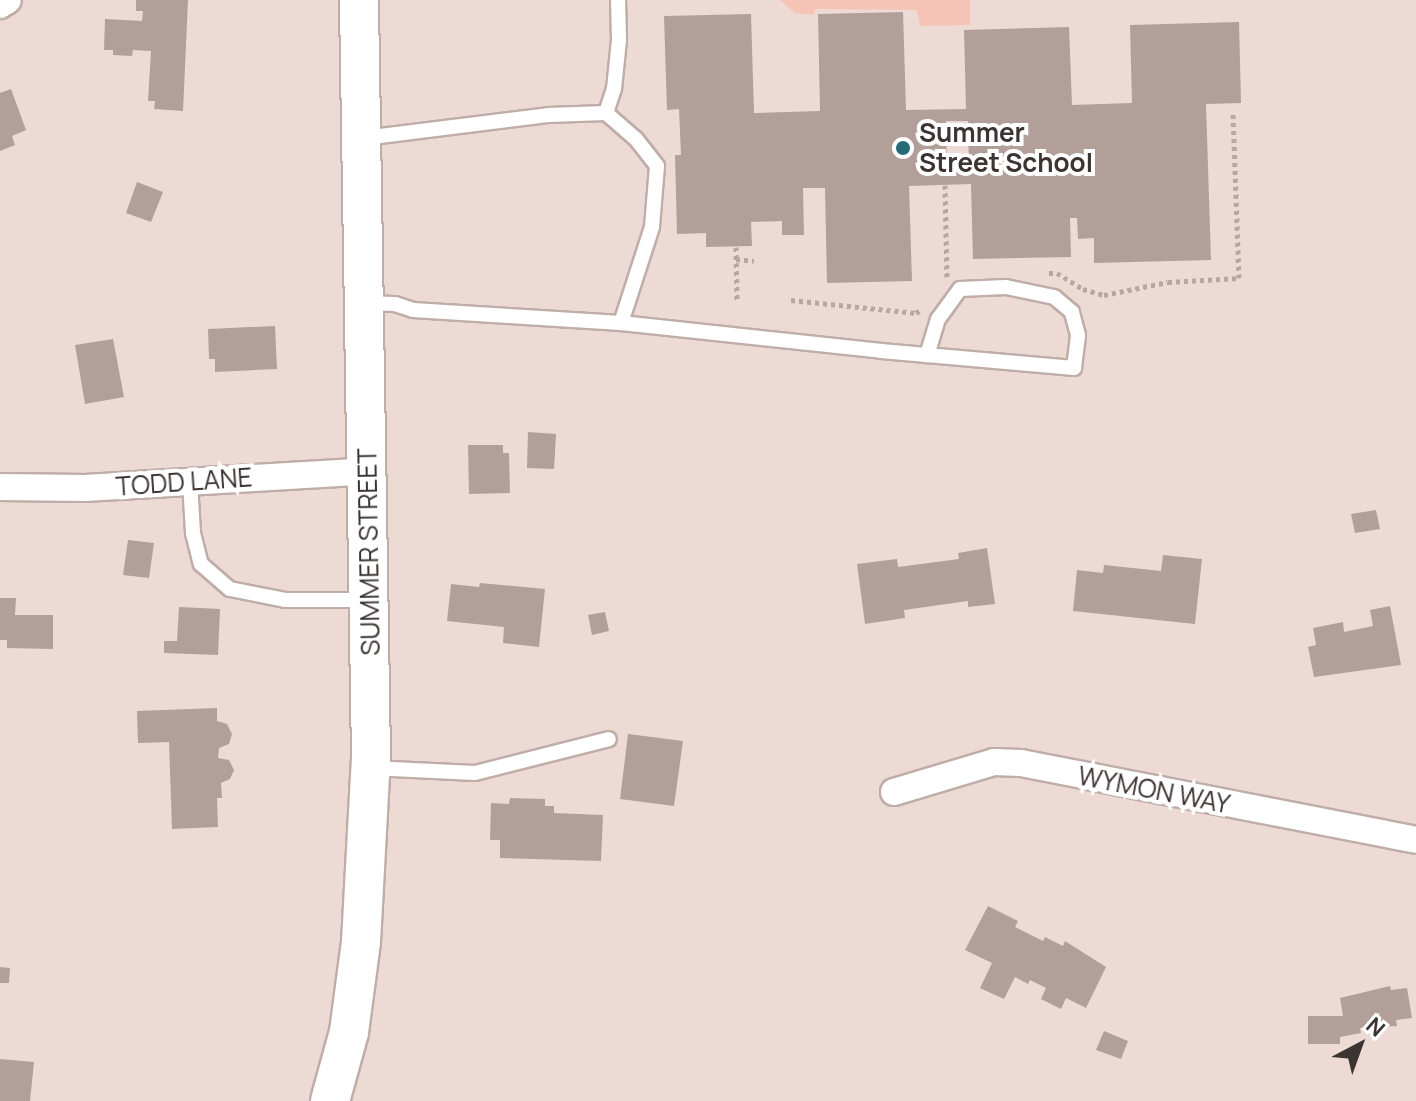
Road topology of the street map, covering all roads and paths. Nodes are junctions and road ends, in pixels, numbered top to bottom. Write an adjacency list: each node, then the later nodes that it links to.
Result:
1 (8, 0): 4 (street)
2 (359, 0): 7 (main road, SUMMER STREET)
3 (618, 0): 6 (lane)
4 (0, 5)
5 (1233, 111): 12 (path)
6 (606, 113): 7 (lane); 18 (lane)
7 (360, 138): 16 (main road, SUMMER STREET)
8 (945, 185): 13 (path)
9 (736, 247): 10 (path)
10 (736, 259): 11 (path); 14 (path)
11 (754, 261)
12 (1043, 273)
13 (957, 278)
14 (737, 300)
15 (791, 300): 17 (path)
16 (364, 303): 18 (lane); 20 (main road, SUMMER STREET)
17 (926, 306)
18 (621, 323): 19 (lane)
19 (927, 355): 19 (lane)
20 (368, 471): 21 (street, TODD LANE); 23 (main road, SUMMER STREET)
21 (190, 482): 22 (street, TODD LANE); 23 (lane)
22 (0, 487)
23 (370, 600): 25 (main road, SUMMER STREET)
24 (609, 739): 25 (lane)
25 (370, 768): 28 (main road, SUMMER STREET)
26 (894, 792): 27 (street, WYMON WAY)
27 (1416, 840)
28 (330, 1101)

